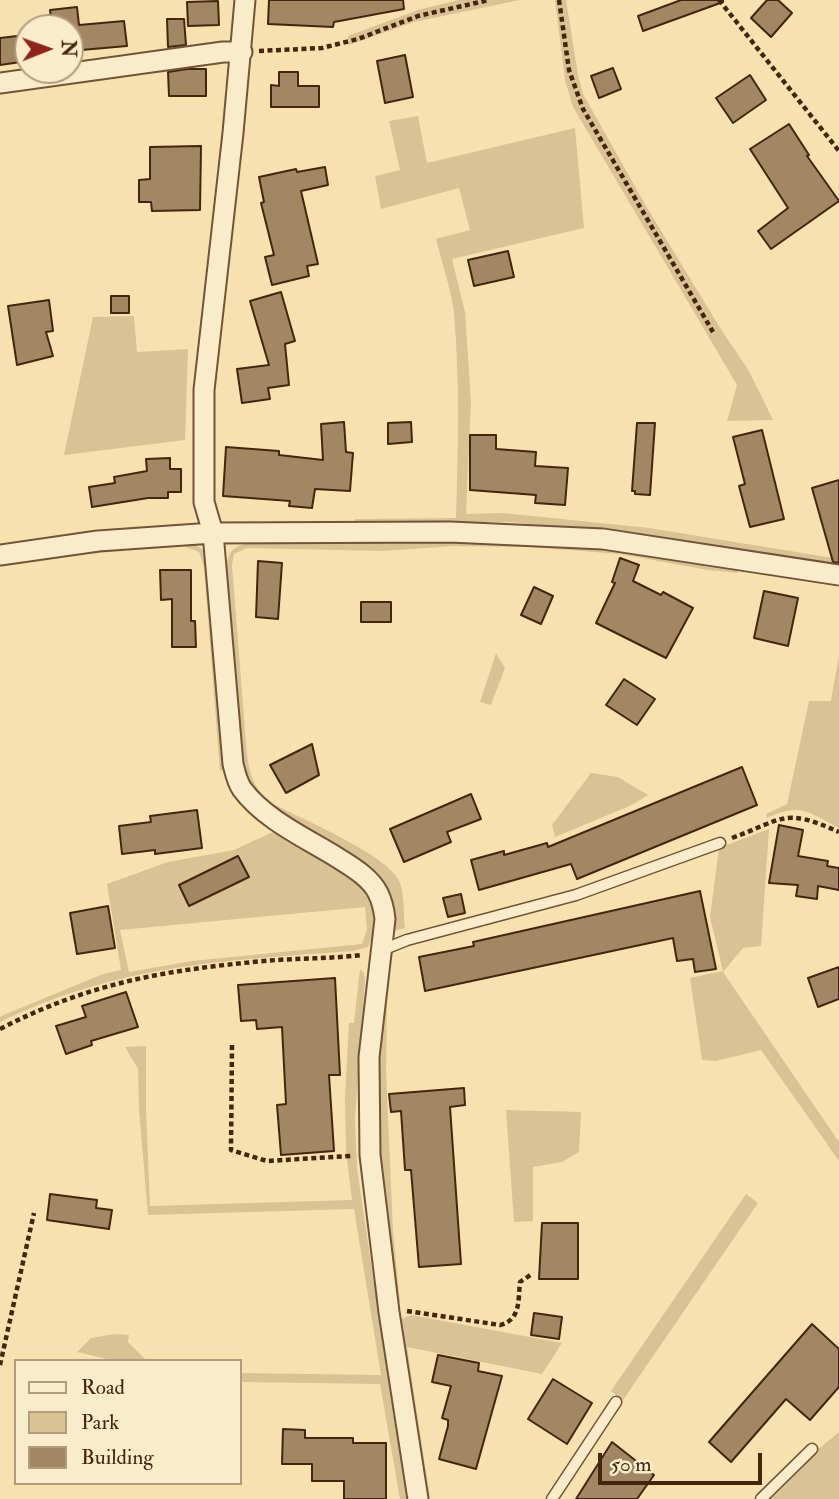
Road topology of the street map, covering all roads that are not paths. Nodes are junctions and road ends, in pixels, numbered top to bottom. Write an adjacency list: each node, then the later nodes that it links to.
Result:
1 (245, 0): 2 (street)
2 (242, 52): 3 (street); 4 (street)
3 (0, 83)
4 (213, 533): 5 (street); 6 (street); 8 (street)
5 (0, 555)
6 (839, 575)
7 (720, 843): 8 (lane)
8 (382, 950): 11 (street)
9 (617, 1402): 12 (lane)
10 (812, 1449): 13 (lane)
11 (418, 1499)
12 (552, 1499)
13 (761, 1499)

